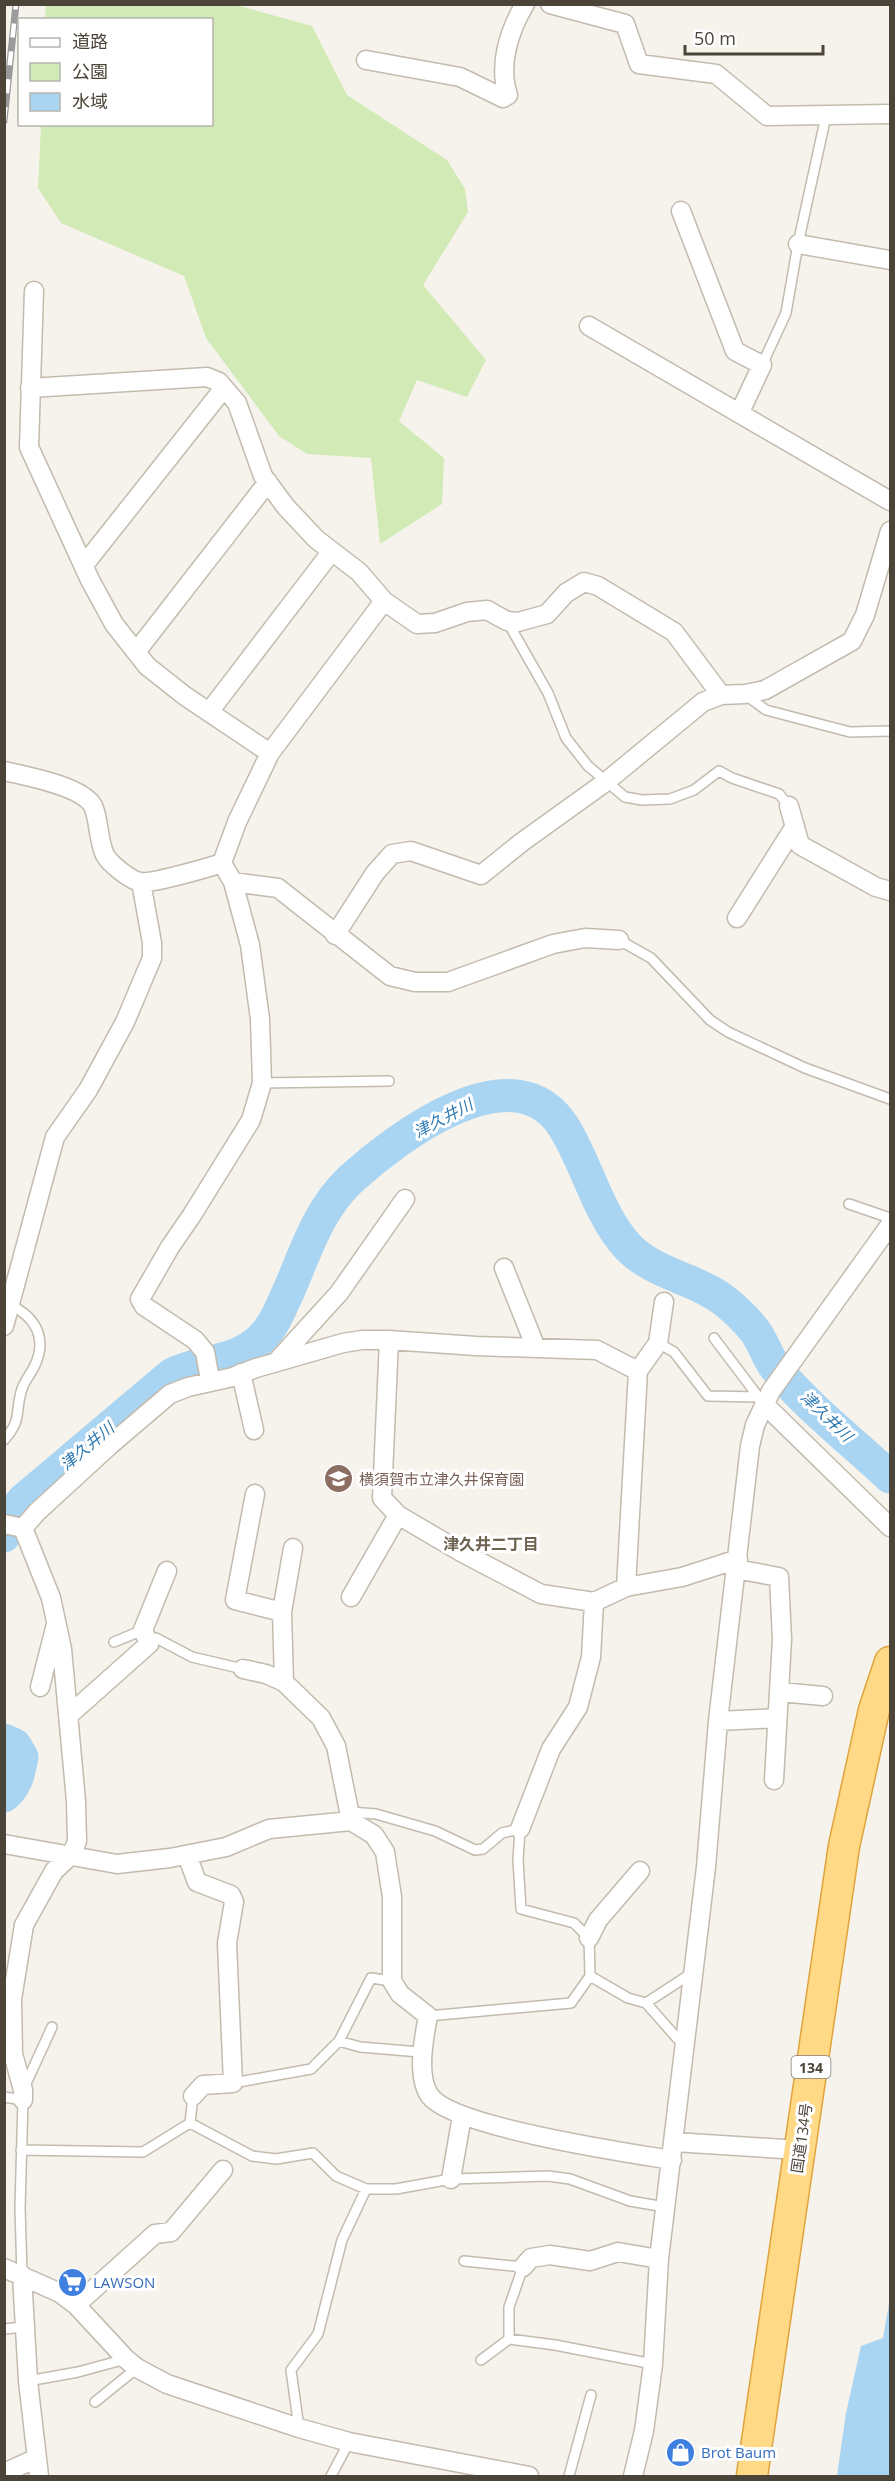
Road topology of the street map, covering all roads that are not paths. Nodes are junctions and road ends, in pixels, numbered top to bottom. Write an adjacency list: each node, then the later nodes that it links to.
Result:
1 (525, 4): 3 (street)
2 (550, 4): 5 (street)
3 (366, 60)
4 (891, 114): 5 (street)
5 (826, 116): 7 (lane)
6 (681, 211): 11 (street)
7 (798, 244): 8 (street); 11 (lane)
8 (891, 260)
9 (34, 291): 12 (street)
10 (589, 326): 14 (street)
11 (762, 365): 14 (street)
12 (30, 388): 13 (street); 19 (street)
13 (224, 388): 15 (street); 19 (street)
14 (740, 412): 16 (street)
15 (268, 482): 18 (street); 22 (street)
16 (891, 501)
17 (891, 531): 23 (street)
18 (332, 551): 20 (street); 25 (street)
19 (84, 565): 22 (street)
20 (384, 601): 21 (street); 27 (street)
21 (507, 621): 24 (street); 29 (lane)
22 (136, 652): 25 (street)
23 (745, 694): 24 (street); 26 (lane)
24 (721, 696): 29 (street)
25 (209, 712): 27 (street)
26 (891, 731)
27 (270, 753): 32 (street)
28 (4, 771): 33 (street)
29 (607, 781): 30 (lane); 37 (street)
30 (789, 806): 31 (street)
31 (795, 826): 35 (street); 36 (street)
32 (222, 863): 33 (street); 34 (street)
33 (141, 882): 48 (street)
34 (233, 882): 37 (street); 40 (street)
35 (891, 891)
36 (737, 918)
37 (335, 935): 38 (street)
38 (619, 940): 41 (lane)
39 (389, 1081): 40 (lane)
40 (262, 1083): 57 (street)
41 (891, 1100)
42 (405, 1199): 54 (street)
43 (849, 1204): 44 (lane)
44 (891, 1218)
45 (891, 1225): 58 (street)
46 (504, 1268): 53 (street)
47 (664, 1302): 52 (street)
48 (10, 1305): 49 (street); 60 (lane)
49 (4, 1326)
50 (714, 1338): 58 (lane)
51 (389, 1340): 53 (street); 54 (street); 62 (street)
52 (658, 1343): 55 (street); 58 (lane)
53 (536, 1348): 55 (street)
54 (277, 1361): 56 (street)
55 (638, 1371): 68 (street)
56 (242, 1373): 57 (street); 59 (street)
57 (210, 1377): 63 (street)
58 (765, 1397): 64 (street); 66 (street)
59 (255, 1430)
60 (4, 1440)
61 (255, 1494): 71 (street)
62 (398, 1515): 69 (street); 70 (street)
63 (15, 1526): 72 (street)
64 (891, 1527)
65 (293, 1548): 71 (street)
66 (737, 1564): 68 (street); 79 (street); 83 (street)
67 (167, 1571): 73 (street)
68 (626, 1587): 70 (street)
69 (351, 1598)
70 (594, 1602): 86 (street)
71 (282, 1612): 77 (street)
72 (57, 1620): 78 (street); 81 (street)
73 (146, 1637): 74 (lane); 76 (lane); 81 (street)
74 (114, 1642)
75 (891, 1662): 109 (highway, 国道134号 / 134)
76 (243, 1669): 77 (street)
77 (284, 1682): 85 (street)
78 (40, 1687)
79 (780, 1692): 80 (street); 82 (street)
80 (824, 1696)
81 (68, 1716): 88 (street)
82 (777, 1718): 83 (street); 84 (street)
83 (718, 1721): 92 (street)
84 (774, 1780)
85 (350, 1816): 86 (lane); 89 (street); 94 (street)
86 (520, 1829): 91 (lane)
87 (4, 1844): 88 (street)
88 (72, 1854): 89 (street); 102 (street)
89 (188, 1855): 101 (street)
90 (640, 1871): 91 (street)
91 (589, 1938): 93 (lane)
92 (693, 1973): 95 (lane); 99 (street)
93 (590, 1976): 95 (lane); 96 (lane)
94 (392, 1981): 96 (street); 98 (lane)
95 (646, 2003): 99 (lane)
96 (428, 2016): 100 (street)
97 (52, 2027): 102 (lane)
98 (339, 2041): 100 (lane); 101 (lane)
99 (685, 2047): 107 (street)
100 (420, 2052): 105 (street)
101 (233, 2083): 103 (street)
102 (23, 2095): 104 (lane); 108 (lane)
103 (193, 2096): 106 (lane)
104 (4, 2097)
105 (462, 2116): 110 (street); 112 (street)
106 (190, 2123): 108 (lane); 113 (lane)
107 (674, 2142): 109 (street); 110 (street)
108 (21, 2150): 119 (lane)
109 (799, 2150): 138 (highway, 国道134号 / 134)
110 (672, 2160): 114 (street)
111 (223, 2170): 120 (street)
112 (451, 2179): 113 (lane); 114 (lane)
113 (366, 2190): 130 (lane)
114 (665, 2206): 115 (street)
115 (659, 2259): 117 (street); 126 (street)
116 (464, 2261): 117 (lane)
117 (523, 2267): 123 (lane)
118 (4, 2268): 119 (street)
119 (22, 2275): 120 (street); 121 (street)
120 (76, 2305): 125 (street)
121 (24, 2326): 122 (lane); 127 (street)
122 (4, 2329)
123 (509, 2339): 124 (lane); 126 (lane)
124 (481, 2360)
125 (132, 2364): 127 (lane); 129 (lane); 130 (street)
126 (653, 2364): 137 (street)
127 (28, 2381): 132 (street)
128 (591, 2395): 136 (lane)
129 (95, 2402)
130 (299, 2428): 131 (street)
131 (349, 2442): 134 (lane); 135 (street)
132 (38, 2468): 133 (street)
133 (4, 2473)
134 (331, 2476)
135 (529, 2476)
136 (568, 2476)
137 (633, 2476)
138 (752, 2476)

